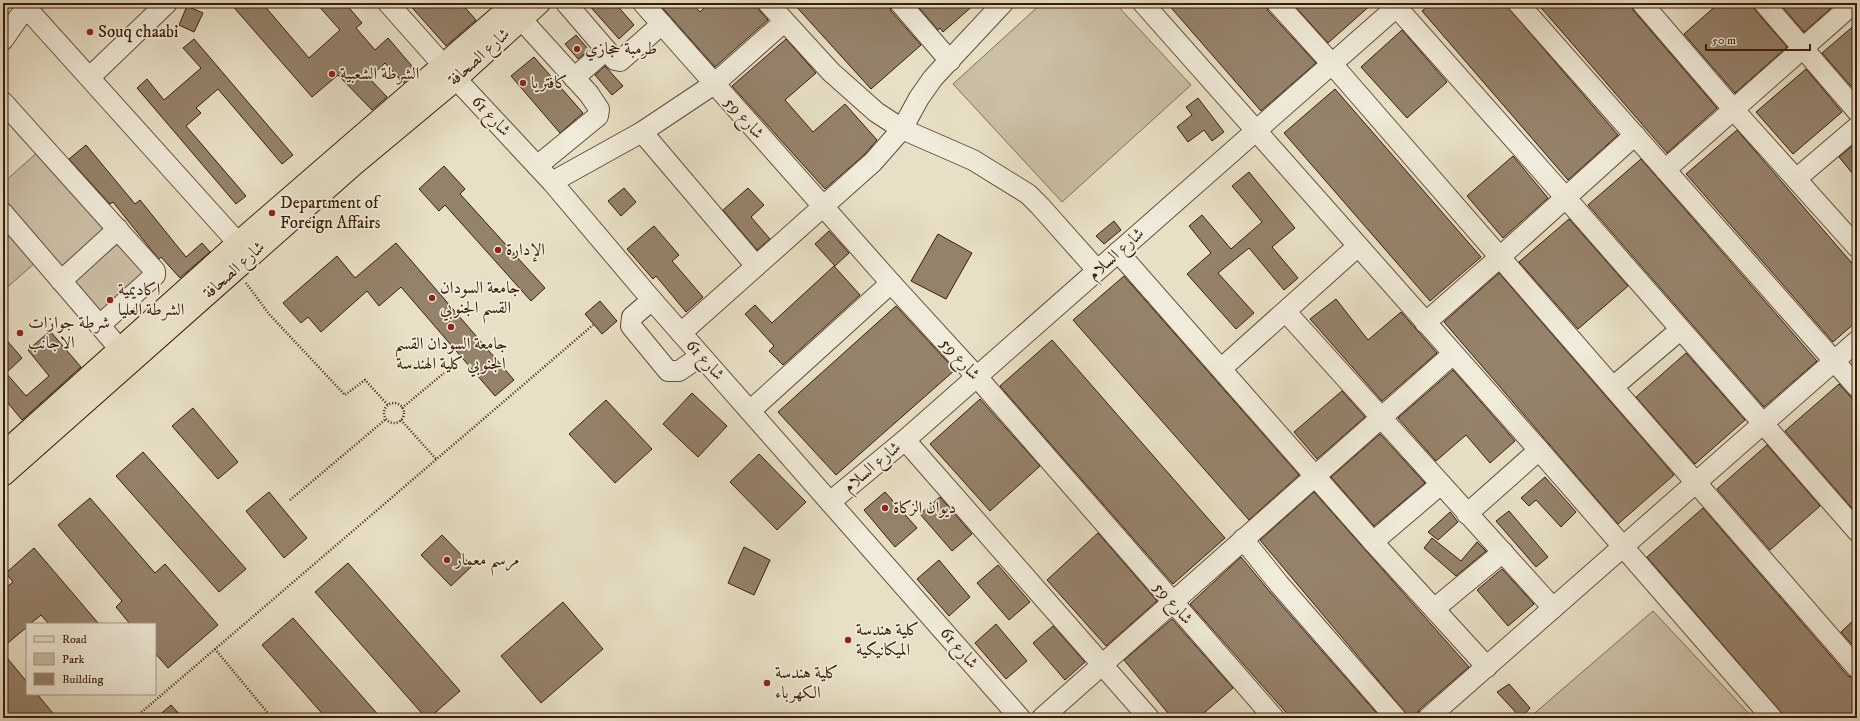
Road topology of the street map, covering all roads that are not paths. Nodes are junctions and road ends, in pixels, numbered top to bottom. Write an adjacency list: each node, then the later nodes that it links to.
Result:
1 (167, 3): 26 (street)
2 (388, 3): 25 (street, شارع 61)
3 (539, 3): 17 (main road, شارع الصحافة)
4 (566, 3): 22 (street)
5 (643, 3): 19 (street, شارع 59)
6 (768, 3): 18 (street)
7 (900, 3): 23 (street)
8 (1004, 3): 23 (street)
9 (1143, 3): 34 (street)
10 (1277, 3): 24 (street)
11 (1518, 3): 36 (street)
12 (1642, 3): 30 (street)
13 (1764, 3): 21 (street)
14 (1854, 3): 21 (street)
15 (1397, 4): 24 (street, شارع السلام); 41 (street)
16 (24, 5): 20 (street); 26 (street)
17 (518, 11): 25 (main road, شارع الصحافة); 27 (street)
18 (784, 22): 28 (street); 33 (street)
19 (662, 24): 22 (street); 28 (street, شارع 59)
20 (3, 40)
21 (1803, 48): 30 (street); 31 (street)
22 (606, 50): 27 (street)
23 (950, 61): 33 (street)
24 (1332, 64): 34 (street, شارع السلام); 49 (street)
25 (450, 72): 37 (street, شارع 61); 45 (main road, شارع الصحافة); 62 (main road, شارع الصحافة)
26 (90, 77): 45 (street)
27 (574, 78): 37 (street)
28 (714, 84): 35 (street); 42 (street, شارع 59)
29 (3, 102): 44 (street)
30 (1733, 109): 38 (street); 39 (street)
31 (1857, 111)
32 (1857, 127): 39 (street)
33 (902, 129): 42 (street); 51 (street)
34 (1255, 131): 46 (street); 48 (street, شارع السلام)
35 (642, 132): 40 (street); 50 (street)
36 (1635, 135): 38 (street); 41 (street)
37 (538, 166): 40 (street, شارع 61)
38 (1666, 170): 64 (street)
39 (1796, 179): 47 (street)
40 (552, 182): 54 (street, شارع 61)
41 (1565, 197): 49 (street); 58 (street)
42 (824, 208): 50 (street); 53 (street, شارع 59)
43 (3, 213): 52 (street)
44 (118, 229): 52 (street); 57 (street)
45 (238, 244): 62 (main road, شارع الصحافة)
46 (1358, 246): 55 (street); 56 (street)
47 (1857, 246)
48 (1118, 252): 51 (street, شارع السلام); 65 (street)
49 (1500, 257): 56 (street); 67 (street)
50 (756, 266): 59 (street)
51 (1097, 270): 66 (street, شارع السلام)
52 (61, 280): 57 (street)
53 (891, 283): 66 (street, شارع 59); 69 (street)
54 (652, 300): 59 (street, شارع 61); 63 (street)
55 (1286, 312): 65 (street); 70 (street)
56 (1425, 323): 61 (street)
57 (100, 325): 62 (street)
58 (1680, 330): 67 (street); 71 (street)
59 (681, 333): 63 (street, شارع 61)
60 (1857, 341): 64 (street)
61 (1453, 354): 70 (street); 73 (street)
62 (125, 355): 74 (main road, شارع الصحافة); 75 (main road, شارع الصحافة)
63 (701, 356): 69 (street, شارع 61)
64 (1834, 361): 68 (street); 71 (street)
65 (1222, 368): 76 (street)
66 (977, 377): 72 (street, شارع السلام); 86 (street, شارع 59)
67 (1613, 387): 77 (street)
68 (1857, 387)
69 (750, 411): 79 (street, شارع 61)
70 (1382, 416): 76 (street); 78 (street)
71 (1763, 423): 77 (street); 81 (street)
72 (905, 440): 79 (street, شارع السلام); 89 (street)
73 (1539, 450): 80 (street); 84 (street)
74 (3, 454)
75 (3, 475)
76 (1315, 475): 82 (street); 83 (street)
77 (1696, 483): 84 (street); 91 (street)
78 (1441, 484): 80 (street); 83 (street)
79 (830, 502): 92 (street, شارع 61)
80 (1467, 514): 85 (street)
81 (1857, 531)
82 (1243, 539): 86 (street); 96 (street)
83 (1373, 542): 88 (street)
84 (1623, 546): 87 (street); 98 (street)
85 (1503, 552): 87 (street); 88 (street)
86 (1173, 602): 89 (street); 95 (street, شارع 59)
87 (1553, 608): 90 (street)
88 (1434, 609): 90 (street)
89 (1102, 664): 93 (street); 94 (street)
90 (1487, 667): 97 (street)
91 (1857, 668)
92 (1020, 718)
93 (1042, 718)
94 (1149, 718)
95 (1274, 718)
96 (1396, 718)
97 (1428, 718)
98 (1772, 718)

